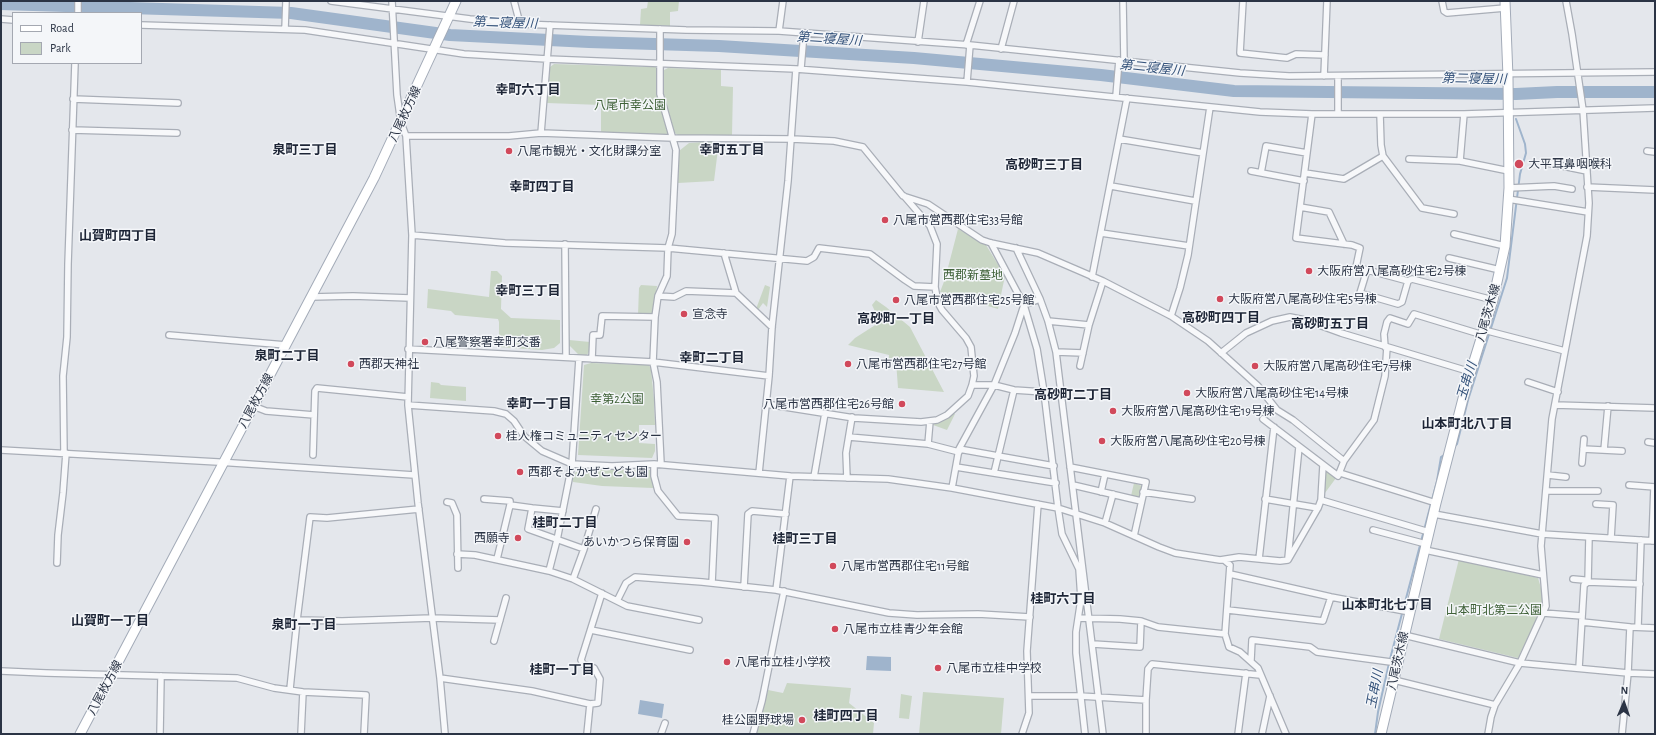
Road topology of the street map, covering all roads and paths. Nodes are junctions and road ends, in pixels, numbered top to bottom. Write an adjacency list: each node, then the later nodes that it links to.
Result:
1 (78, 1): 18 (street)
2 (286, 1): 25 (street)
3 (331, 1): 17 (street)
4 (392, 1): 17 (street)
5 (456, 1): 19 (main road, 八尾枚方線)
6 (514, 1): 22 (street)
7 (783, 1): 27 (street)
8 (924, 1): 29 (street)
9 (980, 1): 31 (street)
10 (1014, 1): 33 (street)
11 (1123, 1): 36 (street)
12 (1244, 1): 34 (street)
13 (1327, 1): 34 (street)
14 (1442, 1): 16 (street)
15 (1566, 1): 41 (street)
16 (1505, 5): 42 (main road, 八尾茨木線)
17 (393, 9): 19 (street); 30 (street)
18 (78, 12)
19 (449, 18): 22 (street); 32 (main road, 八尾枚方線)
20 (1, 20): 21 (street)
21 (12, 20)
22 (520, 24): 24 (street)
23 (142, 25): 25 (street)
24 (550, 25): 26 (street); 35 (street)
25 (284, 29): 30 (street)
26 (660, 29): 27 (street); 38 (street)
27 (779, 31): 28 (street)
28 (804, 33): 29 (street); 39 (street)
29 (918, 42): 31 (street)
30 (395, 43): 32 (street); 58 (street)
31 (968, 45): 33 (street); 45 (street)
32 (435, 48): 35 (street); 58 (main road, 八尾枚方線)
33 (1002, 48): 36 (street)
34 (1325, 55): 43 (street)
35 (546, 59): 38 (street); 61 (street)
36 (1121, 60): 43 (street); 46 (street)
37 (75, 64): 48 (street)
38 (659, 64): 39 (street); 63 (street)
39 (799, 68): 45 (street); 64 (street)
40 (1655, 72): 41 (street)
41 (1578, 73): 42 (street); 52 (street)
42 (1508, 75): 44 (street); 53 (main road, 八尾茨木線)
43 (1324, 76): 44 (street)
44 (1338, 76): 55 (street)
45 (967, 82): 46 (street)
46 (1116, 96): 47 (street)
47 (1127, 98): 50 (street); 65 (street)
48 (74, 99): 49 (street); 59 (street)
49 (178, 103)
50 (1210, 107): 54 (street); 68 (street)
51 (1655, 108): 52 (street)
52 (1583, 110): 53 (street); 75 (street)
53 (1508, 112): 57 (street); 76 (main road, 八尾茨木線)
54 (1312, 114): 55 (street); 69 (street)
55 (1338, 114): 56 (street)
56 (1380, 114): 57 (street); 70 (street)
57 (1464, 114): 72 (street)
58 (401, 123): 62 (street); 112 (main road, 八尾枚方線)
59 (72, 130): 60 (street); 169 (street)
60 (177, 133)
61 (541, 133): 62 (street); 63 (street)
62 (406, 136): 93 (street)
63 (673, 138): 64 (street); 99 (street)
64 (792, 139): 85 (street); 102 (street)
65 (1120, 140): 68 (street); 80 (street)
66 (1647, 152): 67 (street)
67 (1655, 152)
68 (1203, 153): 87 (street)
69 (1307, 153): 77 (street); 78 (street)
70 (1384, 156): 78 (street); 90 (street)
71 (1409, 159): 72 (street)
72 (1460, 161): 76 (street)
73 (1543, 162): 75 (street)
74 (1251, 171): 77 (street)
75 (1586, 171): 81 (street)
76 (1509, 172): 82 (main road, 八尾茨木線)
77 (1261, 173): 79 (street)
78 (1305, 173): 79 (street)
79 (1304, 181): 88 (street)
80 (1111, 186): 87 (street); 91 (street)
81 (1587, 187): 84 (street); 89 (street)
82 (1512, 188): 83 (street); 86 (main road, 八尾茨木線)
83 (1572, 189)
84 (1655, 190)
85 (904, 196): 95 (street); 109 (street)
86 (1514, 200): 89 (street); 98 (main road, 八尾茨木線)
87 (1195, 201): 97 (street)
88 (1300, 207): 96 (street); 96 (street)
89 (1588, 212): 127 (street)
90 (1454, 214)
91 (1101, 233): 97 (street); 106 (street)
92 (1454, 234): 98 (street)
93 (412, 235): 94 (street); 113 (street)
94 (565, 244): 99 (street); 131 (street)
95 (992, 244): 100 (street); 116 (street)
96 (1344, 244): 104 (street)
97 (1189, 246): 117 (street)
98 (1505, 246): 105 (main road, 八尾茨木線)
99 (668, 248): 101 (street); 111 (street)
100 (1016, 248): 106 (street); 114 (street)
101 (724, 253): 102 (street); 110 (street)
102 (778, 258): 109 (street); 121 (street)
103 (1449, 258): 105 (street)
104 (1367, 270): 108 (street); 108 (street)
105 (1500, 270): 115 (main road, 八尾茨木線)
106 (1092, 277): 107 (street)
107 (1103, 281): 117 (street); 120 (street)
108 (1408, 281): 115 (street)
109 (935, 287): 139 (street)
110 (736, 293): 111 (street); 121 (street)
111 (658, 296): 118 (street)
112 (311, 297): 113 (street); 124 (main road, 八尾枚方線)
113 (410, 298): 126 (street)
114 (1040, 299): 116 (street); 119 (street)
115 (1493, 300): 122 (main road, 八尾茨木線)
116 (1024, 305): 140 (street); 142 (street)
117 (1172, 316): 130 (street)
118 (654, 317): 133 (street); 134 (street)
119 (1048, 321): 120 (street); 128 (street)
120 (1089, 325): 129 (street)
121 (772, 327): 137 (street)
122 (1484, 332): 125 (street); 127 (street); 136 (main road, 八尾茨木線)
123 (169, 335): 124 (street)
124 (286, 345): 149 (main road, 八尾枚方線)
125 (1386, 347): 130 (street); 136 (street); 172 (street)
126 (408, 348): 131 (street); 145 (street)
127 (1565, 351): 144 (street)
128 (1056, 352): 129 (street); 143 (street)
129 (1083, 353): 135 (street)
130 (1221, 353): 172 (street)
131 (566, 357): 132 (street)
132 (579, 359): 133 (street); 175 (street)
133 (592, 360): 134 (street)
134 (653, 362): 137 (street); 177 (street)
135 (1080, 366)
136 (1471, 372): 208 (main road, 八尾茨木線)
137 (769, 376): 146 (street)
138 (1528, 382): 144 (street)
139 (972, 385): 140 (street); 156 (street)
140 (994, 385): 141 (street); 167 (street)
141 (1014, 390): 142 (street); 171 (street)
142 (1044, 392): 143 (street); 179 (street)
143 (1062, 392): 181 (street)
144 (1558, 392): 148 (street)
145 (408, 397): 147 (street); 153 (street)
146 (766, 404): 152 (street); 182 (street)
147 (408, 405): 175 (street); 186 (street)
148 (1555, 405): 150 (street); 187 (street)
149 (253, 406): 153 (street); 173 (main road, 八尾枚方線)
150 (1608, 406): 151 (street); 166 (street)
151 (1655, 408)
152 (825, 413): 154 (street); 189 (street)
153 (314, 415): 170 (street)
154 (852, 417): 156 (street); 158 (street)
155 (1263, 419): 157 (street)
156 (930, 421): 162 (street)
157 (1274, 427): 163 (street); 204 (street)
158 (849, 437): 162 (street); 191 (street)
159 (1584, 439): 165 (street)
160 (1648, 442): 161 (street)
161 (1655, 443)
162 (928, 444): 167 (street)
163 (1299, 447): 178 (street); 210 (street)
164 (1, 450): 169 (street)
165 (1583, 450): 166 (street); 174 (street)
166 (1604, 450): 168 (street)
167 (959, 451): 171 (street); 180 (street)
168 (1622, 451)
169 (65, 453): 173 (street); 239 (street)
170 (313, 455)
171 (999, 456): 179 (street); 183 (street)
172 (1344, 461): 184 (street)
173 (224, 463): 186 (street); 285 (main road, 八尾枚方線)
174 (1582, 463)
175 (572, 464): 176 (street); 218 (street)
176 (654, 464): 177 (street); 247 (street)
177 (661, 464): 182 (street)
178 (1323, 465): 184 (street); 205 (street)
179 (1054, 466): 192 (street)
180 (956, 467): 183 (street); 196 (street)
181 (1070, 467): 185 (street); 193 (street)
182 (759, 473): 188 (street)
183 (994, 473): 192 (street)
184 (1340, 473): 208 (street)
185 (1105, 474): 199 (street); 200 (street)
186 (414, 475): 216 (street)
187 (1548, 475): 190 (street); 198 (street)
188 (790, 476): 189 (street); 220 (street)
189 (814, 477): 191 (street)
190 (1566, 477)
191 (846, 478): 196 (street)
192 (1056, 483): 214 (street)
193 (1073, 485): 199 (street); 219 (street)
194 (1629, 485): 195 (street)
195 (1654, 487): 231 (street)
196 (952, 488): 209 (street)
197 (1598, 490): 198 (street)
198 (1546, 491): 225 (street)
199 (1102, 492): 201 (street)
200 (1143, 492): 203 (street); 206 (street)
201 (1113, 494): 206 (street); 222 (street)
202 (484, 499): 212 (street)
203 (1192, 499)
204 (1265, 499): 210 (street); 236 (street)
205 (1320, 500): 215 (street); 224 (street)
206 (1142, 501): 226 (street)
207 (446, 502): 234 (street)
208 (1433, 502): 221 (main road, 八尾茨木線)
209 (1038, 504): 214 (street); 259 (street)
210 (1293, 504): 215 (street); 238 (street)
211 (1596, 504): 228 (street)
212 (510, 505): 213 (street); 235 (street)
213 (532, 508): 218 (street); 229 (street)
214 (1058, 508): 219 (street); 261 (street)
215 (1318, 508): 238 (street)
216 (418, 509): 260 (street); 264 (street)
217 (596, 509): 233 (street)
218 (563, 511): 229 (street)
219 (1076, 513): 222 (street); 262 (street)
220 (786, 514): 249 (street); 250 (street)
221 (1434, 514): 224 (main road, 八尾茨木線); 225 (street)
222 (1105, 523): 226 (street)
223 (1372, 530): 232 (street)
224 (1427, 531): 232 (main road, 八尾茨木線)
225 (1542, 534): 227 (street); 243 (street)
226 (1134, 536): 237 (street)
227 (1589, 537): 228 (street); 246 (street)
228 (1612, 538): 230 (street)
229 (558, 540): 233 (street); 241 (street)
230 (1641, 540): 231 (street); 248 (street)
231 (1654, 541)
232 (1425, 545): 243 (street); 257 (main road, 八尾茨木線)
233 (584, 548): 244 (street)
234 (457, 554): 235 (street); 240 (street)
235 (497, 559): 241 (street)
236 (1259, 559): 237 (street); 238 (street)
237 (1224, 560): 242 (street)
238 (1288, 560)
239 (57, 563)
240 (458, 568)
241 (549, 571): 244 (street)
242 (1230, 574): 253 (street); 256 (street)
243 (1543, 575): 258 (street)
244 (573, 579): 252 (street)
245 (1573, 579): 246 (street)
246 (1588, 582): 248 (street); 263 (street)
247 (712, 583): 249 (street); 255 (street)
248 (1640, 584): 269 (street)
249 (744, 587): 250 (street)
250 (776, 590): 251 (street)
251 (784, 591): 259 (street); 307 (street)
252 (602, 593): 255 (street); 271 (street)
253 (1331, 597): 256 (street); 257 (street)
254 (506, 598): 265 (street)
255 (617, 601): 266 (street)
256 (1228, 610): 272 (street)
257 (1408, 612): 273 (main road, 八尾茨木線)
258 (1543, 613): 263 (street); 279 (street)
259 (1030, 617): 292 (street)
260 (432, 618): 264 (street); 265 (street); 288 (street)
261 (1080, 618): 262 (street); 293 (street)
262 (1090, 618): 267 (street); 275 (street)
263 (1582, 619): 268 (street); 280 (street)
264 (297, 620): 290 (street)
265 (500, 620): 274 (street)
266 (699, 620)
267 (1141, 621): 272 (street); 275 (street)
268 (1630, 626): 269 (street); 283 (street)
269 (1638, 627): 270 (street)
270 (1655, 628)
271 (591, 630): 276 (street); 297 (street)
272 (1225, 634): 277 (street)
273 (1404, 635): 278 (main road, 八尾茨木線); 279 (street)
274 (494, 641)
275 (1093, 644): 295 (street)
276 (690, 650)
277 (1251, 660): 278 (street); 286 (street)
278 (1392, 662): 289 (main road, 八尾茨木線)
279 (1520, 663): 280 (street); 298 (street)
280 (1578, 668): 283 (street)
281 (1, 671): 285 (street)
282 (1246, 673): 286 (street); 296 (street); 312 (street)
283 (1628, 673): 284 (street); 317 (street)
284 (1655, 674)
285 (111, 675): 287 (street); 300 (main road, 八尾枚方線)
286 (1260, 675): 294 (street)
287 (161, 676): 290 (street); 301 (street)
288 (440, 678): 297 (street); 304 (street)
289 (1394, 680): 298 (street); 315 (main road, 八尾茨木線)
290 (290, 689): 291 (street)
291 (303, 692): 302 (street); 303 (street)
292 (1029, 696): 293 (street); 308 (street)
293 (1080, 696): 295 (street); 309 (street)
294 (1270, 696): 313 (street); 314 (street)
295 (1099, 697): 296 (street); 310 (street)
296 (1146, 700): 311 (street)
297 (590, 704): 305 (street)
298 (1496, 705): 316 (street)
299 (665, 723): 306 (street)
300 (80, 734)
301 (160, 734)
302 (301, 734)
303 (364, 734)
304 (445, 734)
305 (587, 734)
306 (661, 734)
307 (753, 734)
308 (1022, 734)
309 (1085, 734)
310 (1103, 734)
311 (1146, 734)
312 (1238, 734)
313 (1262, 734)
314 (1286, 734)
315 (1381, 734)
316 (1488, 734)
317 (1622, 734)

